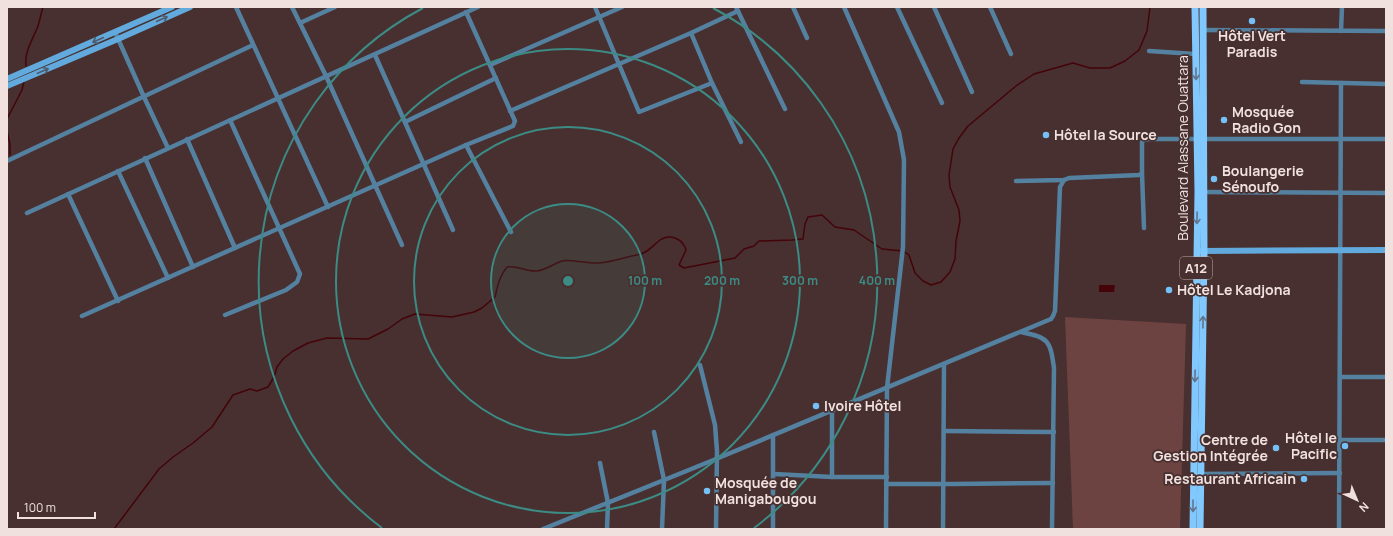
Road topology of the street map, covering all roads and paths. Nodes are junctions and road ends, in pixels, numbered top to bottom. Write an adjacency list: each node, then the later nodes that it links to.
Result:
1 (172, 7): 25 (street)
2 (190, 7): 28 (street, one-way to 2)
3 (236, 7): 29 (street)
4 (292, 7): 20 (street)
5 (335, 7): 20 (street)
6 (478, 7): 18 (street)
7 (595, 7): 19 (street)
8 (622, 7): 19 (street)
9 (793, 7): 27 (street)
10 (844, 7): 92 (street)
11 (897, 7): 47 (street)
12 (934, 7): 44 (street)
13 (990, 7): 31 (street)
14 (1195, 7): 23 (main road, Boulevard Alassane Ouattara / A12)
15 (1203, 7): 21 (main road, Boulevard Alassane Ouattara / A12)
16 (1342, 7): 22 (street)
17 (737, 9): 26 (street); 48 (street)
18 (466, 12): 33 (street); 35 (street)
19 (599, 17): 34 (street); 35 (street)
20 (300, 23): 36 (street)
21 (1203, 30): 22 (street); 23 (street); 52 (main road, Boulevard Alassane Ouattara / A12)
22 (1342, 30): 24 (street)
23 (1195, 31): 32 (main road, Boulevard Alassane Ouattara / A12)
24 (1386, 31)
25 (115, 32): 28 (street); 38 (street, one-way to 38)
26 (691, 33): 34 (street); 40 (street)
27 (807, 38)
28 (118, 39): 43 (street, one-way to 28); 45 (street)
29 (253, 45): 45 (street); 46 (street)
30 (1149, 51): 32 (street)
31 (1011, 54)
32 (1195, 54): 52 (main road, Boulevard Alassane Ouattara / A12, one-way to 52)
33 (375, 55): 36 (street); 51 (street)
34 (620, 64): 40 (street); 49 (street)
35 (490, 65): 37 (street)
36 (326, 76): 46 (street); 66 (street)
37 (496, 78): 49 (street); 51 (street)
38 (7, 79)
39 (1302, 82): 41 (street)
40 (712, 83): 56 (street)
41 (1341, 83): 42 (street); 54 (street)
42 (1386, 84)
43 (7, 86)
44 (972, 92)
45 (144, 97): 58 (street); 60 (street)
46 (278, 98): 50 (street); 71 (street)
47 (942, 103)
48 (785, 109)
49 (510, 111): 57 (street)
50 (230, 120): 53 (street); 74 (street)
51 (405, 122): 61 (street)
52 (1201, 138): 54 (street); 63 (street); 67 (main road, Boulevard Alassane Ouattara / A12)
53 (187, 139): 58 (street); 78 (street)
54 (1341, 139): 55 (street); 68 (street)
55 (1386, 139)
56 (741, 142)
57 (466, 145): 61 (street); 76 (street)
58 (168, 148): 59 (street)
59 (145, 158): 62 (street); 82 (street)
60 (7, 161)
61 (424, 165): 66 (street); 75 (street)
62 (118, 171): 70 (street); 83 (street)
63 (1142, 173): 64 (street); 73 (street)
64 (1064, 180): 65 (street); 87 (street)
65 (1016, 181)
66 (375, 186): 71 (street); 77 (street)
67 (1201, 192): 68 (street); 81 (main road, Boulevard Alassane Ouattara / A12)
68 (1341, 193): 69 (street); 79 (street)
69 (1386, 193)
70 (68, 194): 72 (street); 84 (street)
71 (328, 207): 74 (street)
72 (27, 212)
73 (1144, 228)
74 (280, 229): 78 (street); 86 (street)
75 (453, 230)
76 (510, 232)
77 (402, 245)
78 (235, 248): 82 (street)
79 (1341, 250): 80 (street); 81 (street); 90 (street)
80 (1386, 250)
81 (1200, 251): 104 (main road, Boulevard Alassane Ouattara / A12)
82 (193, 267): 83 (street)
83 (168, 278): 84 (street)
84 (118, 300): 85 (street)
85 (82, 316)
86 (225, 316)
87 (1021, 332): 88 (street); 96 (street)
88 (944, 364): 92 (street); 94 (street)
89 (700, 365): 100 (street)
90 (1340, 377): 91 (street); 98 (street)
91 (1386, 377)
92 (888, 388): 93 (street); 105 (street)
93 (832, 411): 97 (street); 106 (street)
94 (944, 431): 96 (street); 110 (street)
95 (654, 432): 107 (street)
96 (1054, 432): 108 (street)
97 (773, 435): 100 (street); 103 (street)
98 (1340, 440): 99 (street); 102 (street)
99 (1386, 440)
100 (716, 459): 107 (street); 116 (street)
101 (600, 463): 111 (street)
102 (1340, 473): 104 (street); 123 (street)
103 (774, 474): 106 (street); 117 (street)
104 (1197, 474): 121 (main road, Boulevard Alassane Ouattara / A12, one-way to 121); 122 (main road, Boulevard Alassane Ouattara / A12)
105 (887, 476): 106 (street); 109 (street)
106 (832, 477)
107 (664, 480): 111 (street); 115 (street)
108 (1053, 483): 110 (street); 120 (street)
109 (886, 484): 110 (street); 118 (street)
110 (944, 484): 119 (street)
111 (608, 503): 112 (street); 114 (street)
112 (554, 527): 113 (street)
113 (543, 529)
114 (607, 529)
115 (662, 529)
116 (716, 529)
117 (773, 529)
118 (886, 529)
119 (944, 529)
120 (1052, 529)
121 (1193, 529)
122 (1200, 529)
123 (1339, 529)

